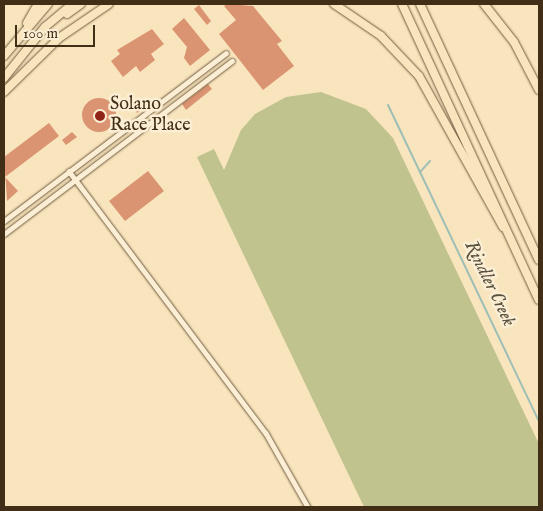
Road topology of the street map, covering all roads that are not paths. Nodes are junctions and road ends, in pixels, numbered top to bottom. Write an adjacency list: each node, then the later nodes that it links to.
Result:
1 (38, 4): 10 (highway)
2 (48, 4): 10 (highway)
3 (72, 4): 14 (highway)
4 (81, 4): 14 (highway)
5 (108, 4): 17 (highway)
6 (334, 4): 22 (highway)
7 (402, 4): 22 (highway)
8 (420, 4): 23 (highway)
9 (484, 4): 16 (highway)
10 (25, 30): 12 (highway)
11 (226, 53): 18 (street)
12 (4, 56)
13 (232, 61): 19 (street)
14 (17, 62): 15 (highway)
15 (4, 78)
16 (539, 90)
17 (4, 92)
18 (70, 171): 19 (street); 20 (street)
19 (75, 180): 21 (street); 25 (street)
20 (4, 221)
21 (4, 234)
22 (511, 239): 24 (highway)
23 (539, 260)
24 (539, 300)
25 (308, 507)

